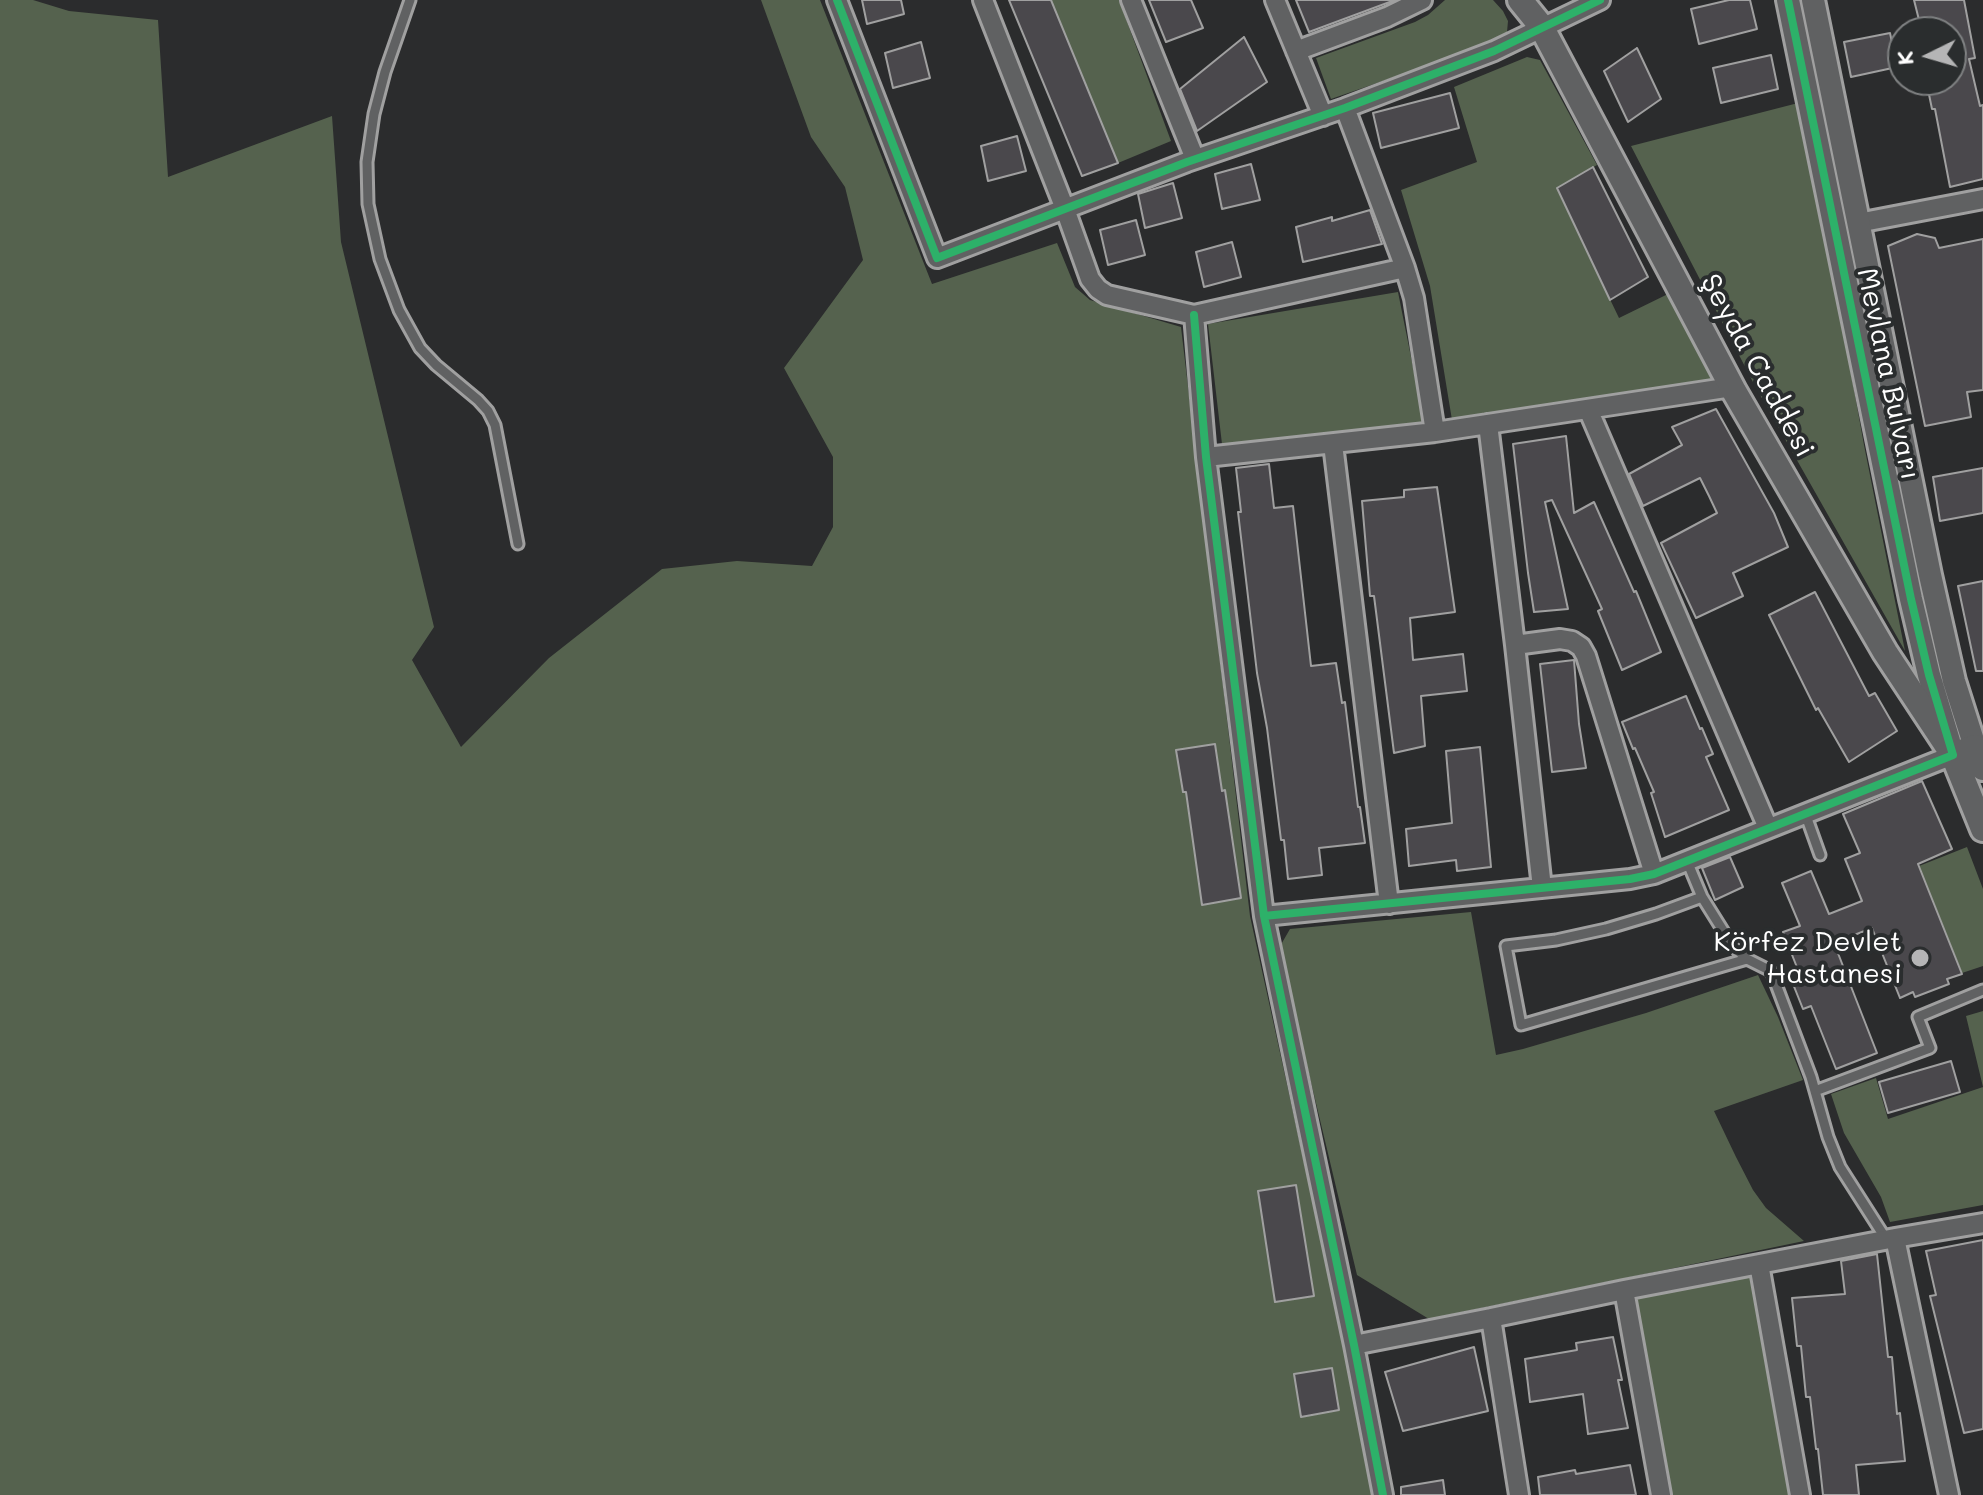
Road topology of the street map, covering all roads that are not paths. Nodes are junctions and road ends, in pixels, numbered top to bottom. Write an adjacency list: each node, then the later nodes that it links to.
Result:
1 (410, 0): 27 (lane)
2 (837, 0): 17 (street)
3 (983, 0): 17 (street)
4 (1131, 0): 15 (street)
5 (1275, 0): 12 (street)
6 (1422, 0): 12 (street)
7 (1520, 0): 11 (main road, Şeyda Caddesi)
8 (1600, 0): 11 (street)
9 (1788, 0): 29 (street, Mevlana Bulvarı)
10 (1813, 0): 18 (street, Mevlana Bulvarı)
11 (1541, 26): 13 (street); 21 (main road, Şeyda Caddesi)
12 (1296, 51): 14 (street)
13 (1345, 108): 14 (street); 19 (street)
14 (1323, 116): 15 (street)
15 (1195, 159): 17 (street)
16 (1983, 199): 18 (street)
17 (1065, 209): 20 (street)
18 (1858, 223): 29 (street, Mevlana Bulvarı)
19 (1405, 268): 20 (street); 24 (street)
20 (1194, 315): 26 (street)
21 (1732, 387): 22 (street); 29 (main road, Şeyda Caddesi)
22 (1588, 409): 23 (street); 31 (street)
23 (1488, 424): 24 (street); 28 (street)
24 (1435, 432): 25 (street)
25 (1333, 444): 26 (street); 38 (street)
26 (1206, 457): 39 (street)
27 (518, 544)
28 (1515, 645): 35 (street); 36 (street)
29 (1970, 756): 30 (street); 32 (main road, Mevlana Bulvarı)
30 (1805, 813): 31 (street); 33 (lane)
31 (1768, 828): 34 (street)
32 (1983, 829)
33 (1820, 855)
34 (1687, 861): 35 (street); 37 (lane)
35 (1654, 874): 36 (street)
36 (1542, 888): 38 (street)
37 (1702, 897): 40 (lane); 40 (lane)
38 (1389, 904): 39 (street)
39 (1264, 916): 48 (street)
40 (1747, 959): 42 (lane)
41 (1983, 990): 42 (lane)
42 (1815, 1091): 44 (lane)
43 (1983, 1223): 44 (street)
44 (1891, 1239): 45 (street); 53 (street)
45 (1759, 1264): 46 (street); 52 (street)
46 (1624, 1290): 47 (street); 51 (street)
47 (1491, 1318): 48 (street); 50 (street)
48 (1354, 1345): 49 (street)
49 (1383, 1495)
50 (1519, 1495)
51 (1661, 1495)
52 (1800, 1495)
53 (1949, 1495)

